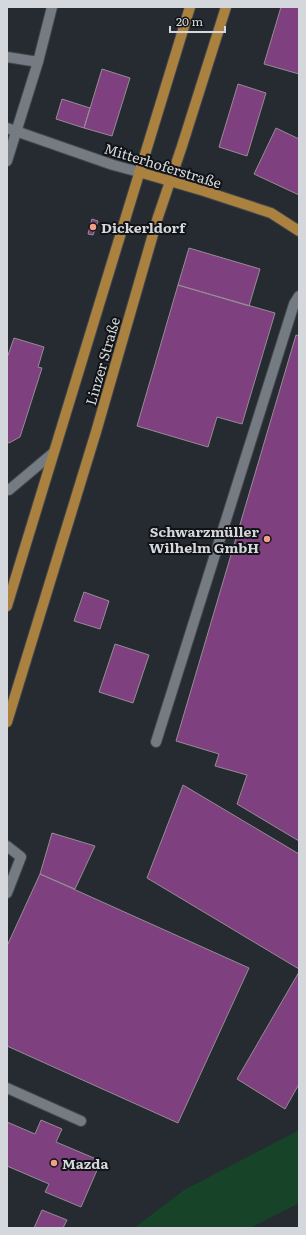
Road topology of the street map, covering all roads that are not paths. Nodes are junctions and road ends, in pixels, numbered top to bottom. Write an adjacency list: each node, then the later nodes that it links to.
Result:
1 (52, 7): 5 (street)
2 (190, 7): 8 (main road, Linzer Straße)
3 (226, 7): 9 (main road, Linzer Straße)
4 (7, 57): 5 (street)
5 (38, 62): 6 (street)
6 (12, 130): 7 (street); 8 (street, Mitterhoferstraße)
7 (7, 161)
8 (138, 172): 9 (main road, Mitterhoferstraße); 12 (main road, Linzer Straße)
9 (171, 181): 10 (main road, Mitterhoferstraße); 15 (main road, Linzer Straße)
10 (299, 231)
11 (299, 296): 16 (street)
12 (53, 453): 13 (street); 14 (main road, Linzer Straße)
13 (7, 490)
14 (7, 606)
15 (7, 722)
16 (156, 742)
17 (7, 846): 18 (street)
18 (7, 893)
19 (7, 1088): 20 (street)
20 (81, 1121)

